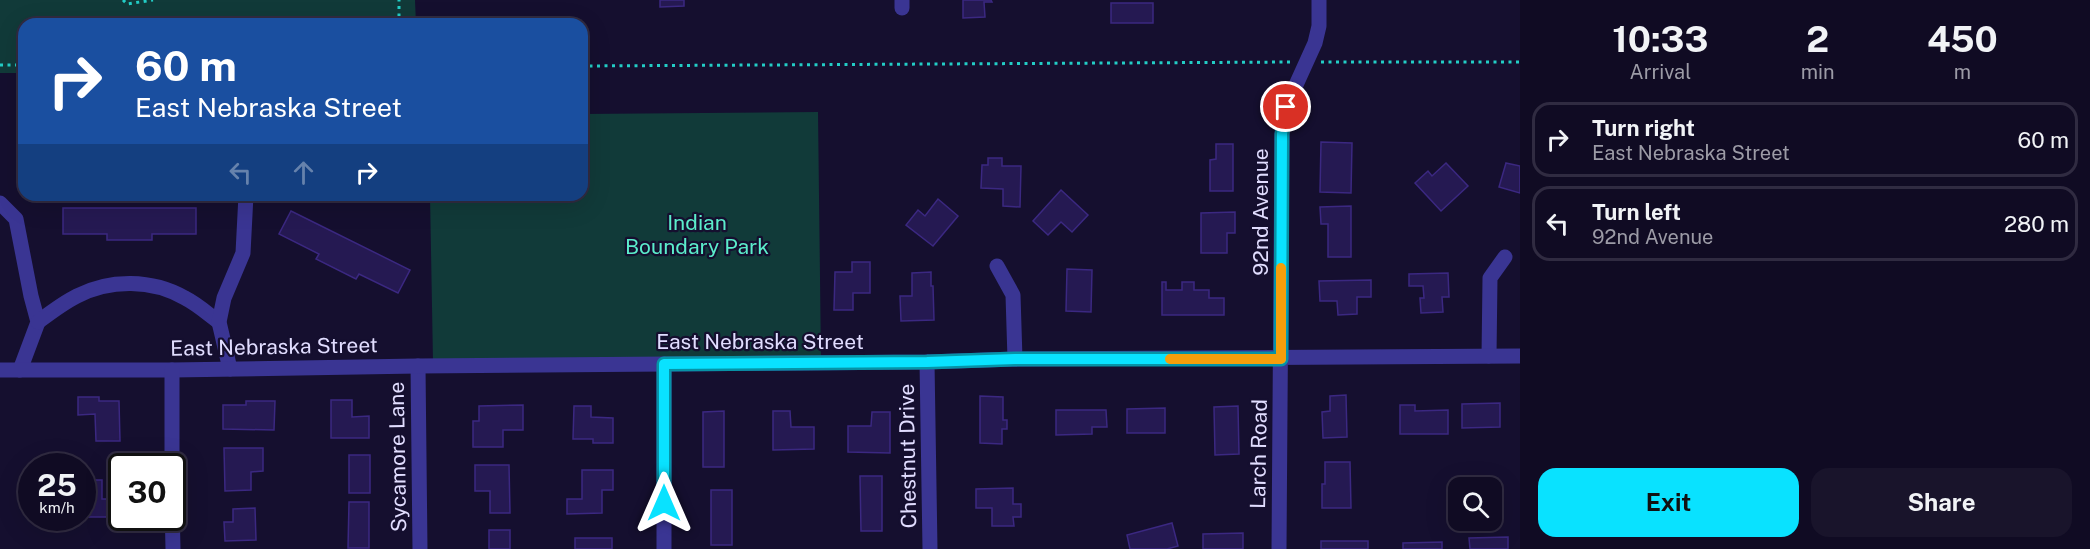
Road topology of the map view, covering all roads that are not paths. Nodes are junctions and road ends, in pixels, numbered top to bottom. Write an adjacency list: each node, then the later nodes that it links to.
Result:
1 (1319, 0): 11 (street, 92nd Avenue)
2 (246, 201): 7 (street)
3 (0, 203): 6 (street)
4 (1505, 257): 8 (street)
5 (997, 266): 10 (street)
6 (38, 322): 7 (street); 17 (street)
7 (219, 322): 16 (street)
8 (1489, 356): 9 (street, East Nebraska Street); 11 (street, East Nebraska Street)
9 (1520, 356)
10 (1015, 359): 11 (street, East Nebraska Street); 12 (street, East Nebraska Street)
11 (1281, 359): 25 (street, Larch Road)
12 (927, 362): 13 (street, East Nebraska Street); 24 (street, Chestnut Drive)
13 (664, 364): 14 (street, East Nebraska Street); 23 (street)
14 (418, 366): 16 (street, East Nebraska Street); 22 (street, Sycamore Lane)
15 (0, 369): 17 (street, East Nebraska Street)
16 (230, 369): 18 (street, East Nebraska Street)
17 (20, 370): 18 (street, East Nebraska Street)
18 (172, 370): 19 (street)
19 (172, 453)
20 (173, 531): 21 (street)
21 (173, 549)
22 (420, 549)
23 (664, 549)
24 (930, 549)
25 (1279, 549)

